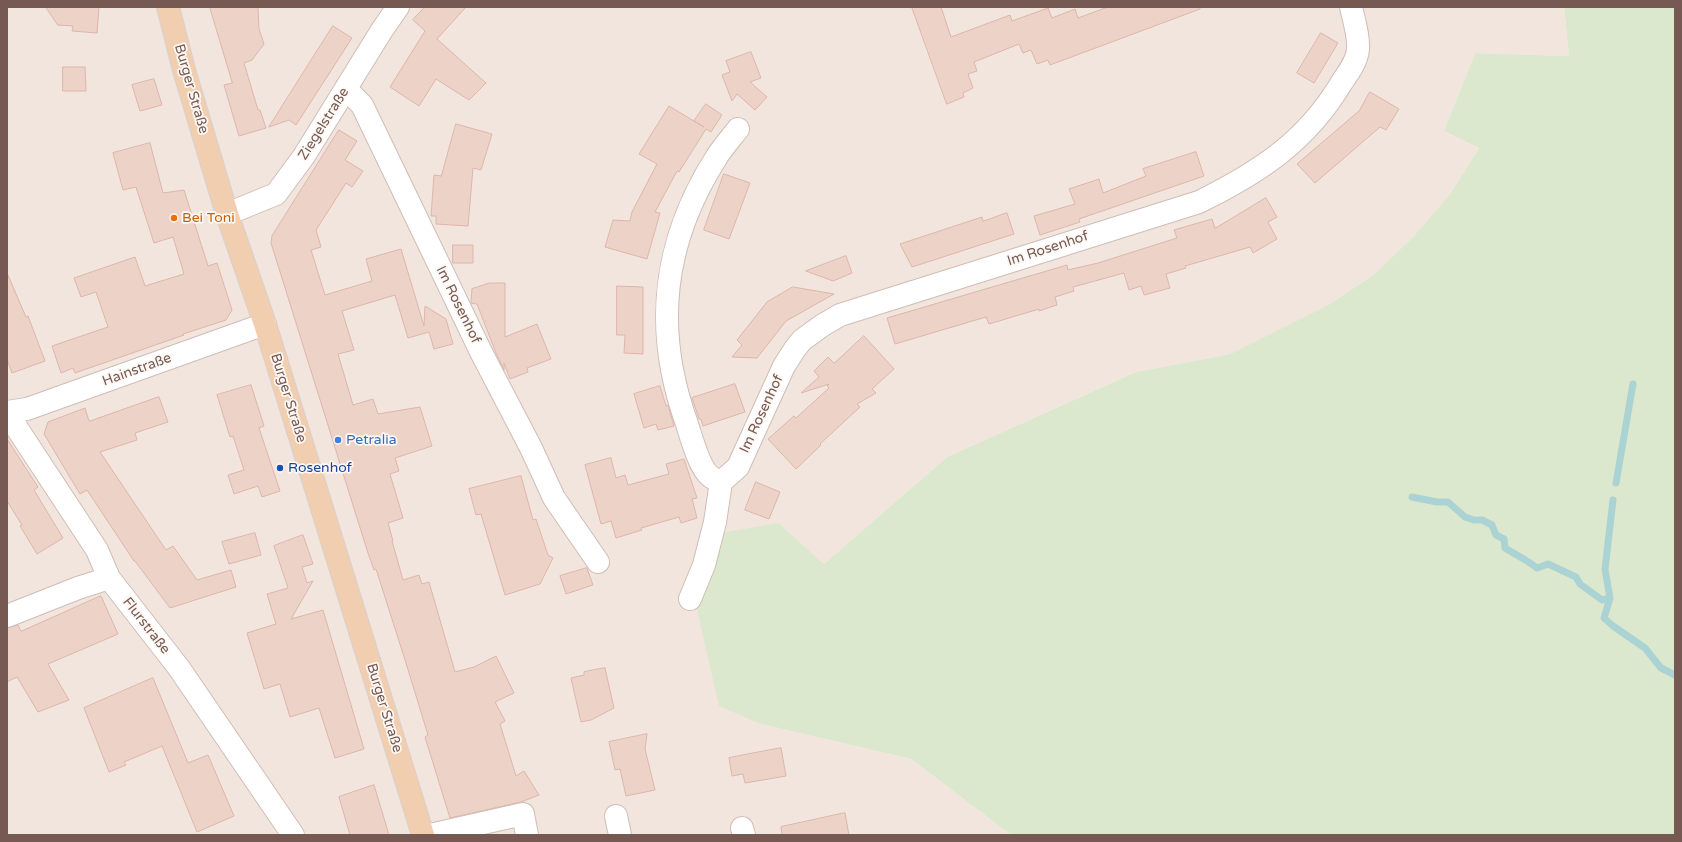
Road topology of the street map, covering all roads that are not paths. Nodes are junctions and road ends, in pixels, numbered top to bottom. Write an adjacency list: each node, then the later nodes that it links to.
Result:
1 (168, 7): 6 (main road, Burger Straße)
2 (398, 7): 4 (street, Ziegelstraße)
3 (1351, 7): 9 (street, Im Rosenhof)
4 (346, 89): 6 (street, Ziegelstraße); 10 (street, Im Rosenhof)
5 (738, 129): 9 (street)
6 (226, 214): 7 (main road, Burger Straße)
7 (265, 324): 8 (street, Hainstraße); 15 (main road, Burger Straße)
8 (7, 412): 11 (street, Flurstraße)
9 (721, 482): 12 (street)
10 (598, 562)
11 (109, 578): 13 (street); 14 (street, Flurstraße)
12 (690, 599)
13 (7, 616)
14 (293, 835)
15 (423, 835)
16 (430, 835): 17 (street)
17 (527, 835)

